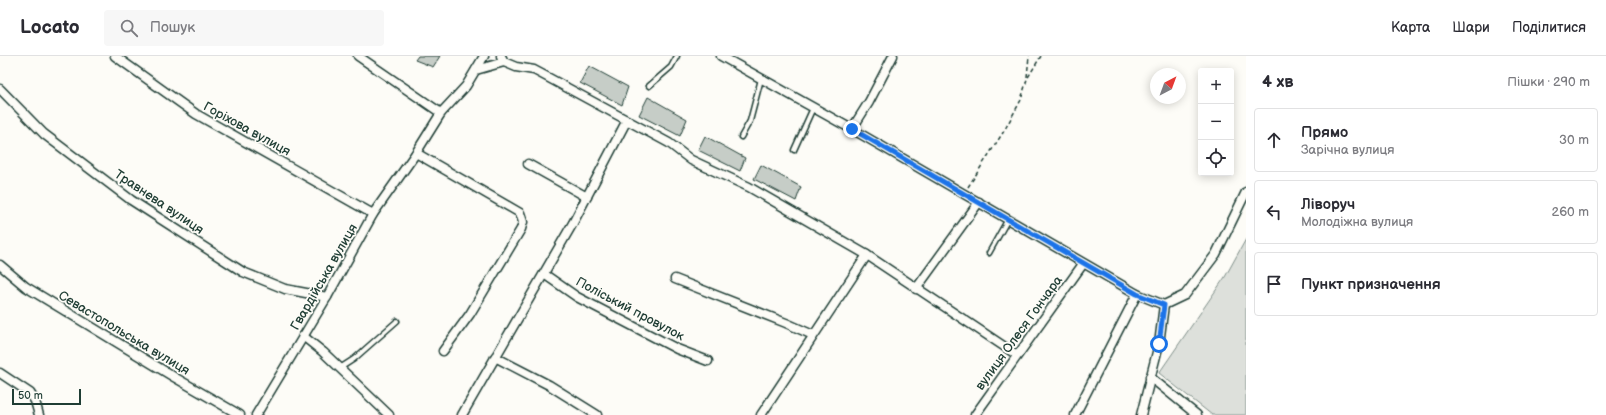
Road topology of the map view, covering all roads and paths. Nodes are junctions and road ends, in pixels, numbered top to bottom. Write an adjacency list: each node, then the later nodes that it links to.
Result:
1 (115, 56): 27 (street, Горіхова вулиця)
2 (358, 56): 16 (street)
3 (484, 56): 10 (street, Гвардійська вулиця)
4 (677, 56): 13 (lane)
5 (893, 56): 18 (street)
6 (1029, 56): 12 (path)
7 (1041, 56): 12 (path)
8 (726, 57): 11 (street)
9 (502, 59): 10 (street); 17 (street)
10 (476, 70): 16 (street, Гвардійська вулиця)
11 (761, 78): 15 (street); 19 (lane)
12 (1027, 79): 24 (path)
13 (649, 86)
14 (0, 89): 37 (street, Травнева вулиця)
15 (813, 108): 18 (street); 20 (lane)
16 (441, 113): 21 (street, Гвардійська вулиця)
17 (626, 120): 25 (street); 30 (street)
18 (852, 129): 24 (street)
19 (741, 137)
20 (794, 150)
21 (416, 153): 27 (street, Гвардійська вулиця); 42 (street)
22 (528, 164): 25 (street)
23 (1246, 192): 38 (street)
24 (965, 194): 26 (street)
25 (586, 197): 33 (street)
26 (979, 202): 28 (street); 35 (street)
27 (374, 214): 37 (street, Гвардійська вулиця)
28 (1008, 219): 29 (lane); 31 (street)
29 (989, 253)
30 (867, 255): 35 (street); 40 (street)
31 (1083, 264): 36 (street); 43 (street, вулиця Олеся Гончара)
32 (0, 266): 50 (street, Севастопольська вулиця)
33 (544, 274): 44 (street); 45 (street, Поліський провулок)
34 (675, 279): 40 (street)
35 (916, 288): 43 (street)
36 (1137, 294): 38 (street); 57 (street)
37 (327, 297): 41 (street, Гвардійська вулиця)
38 (1164, 305): 48 (street)
39 (397, 321): 46 (lane)
40 (813, 335): 55 (street)
41 (304, 336): 46 (street); 51 (street, Гвардійська вулиця)
42 (443, 351)
43 (1017, 355): 56 (street, вулиця Олеся Гончара)
44 (496, 357): 53 (street); 54 (street)
45 (708, 361)
46 (340, 368): 52 (street)
47 (0, 373): 49 (street)
48 (1150, 377): 58 (street); 59 (street)
49 (38, 415)
50 (240, 415)
51 (256, 415)
52 (389, 415)
53 (462, 415)
54 (597, 415)
55 (761, 415)
56 (975, 415)
57 (1075, 415)
58 (1141, 415)
59 (1197, 415)

